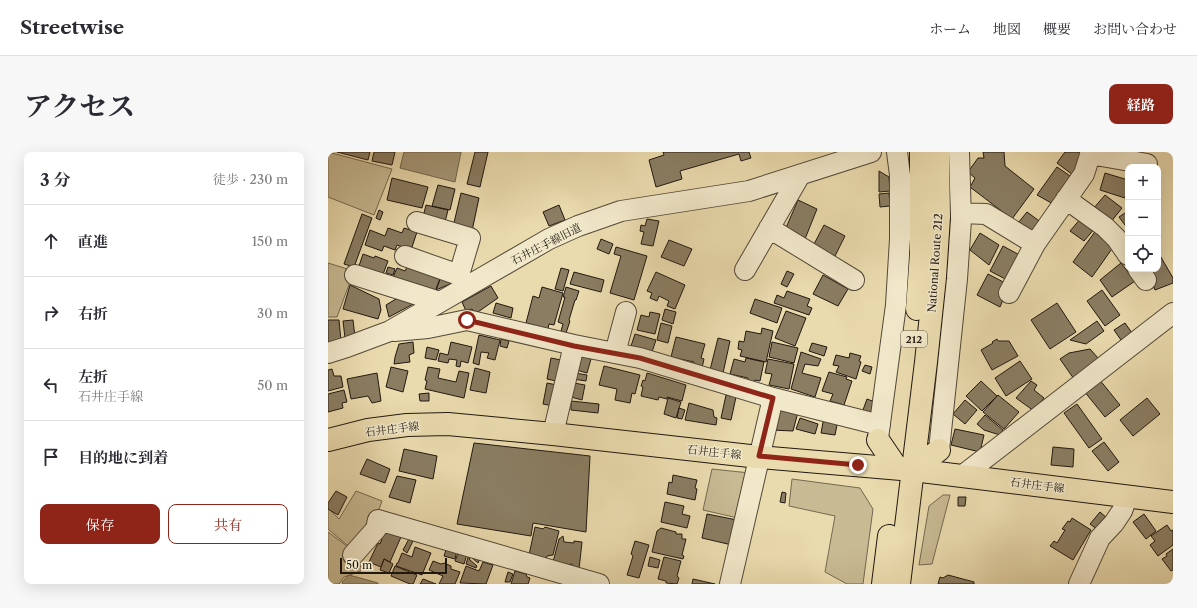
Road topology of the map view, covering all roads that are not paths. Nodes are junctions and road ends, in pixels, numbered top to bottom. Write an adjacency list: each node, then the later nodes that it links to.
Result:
1 (871, 152): 8 (street, 石井庄手線旧道)
2 (897, 152): 30 (street)
3 (921, 152): 10 (main road, National Route 212 / 212)
4 (938, 152): 10 (main road, National Route 212 / 212)
5 (959, 152): 11 (street)
6 (1090, 153): 7 (street); 9 (street)
7 (1146, 164)
8 (800, 175): 13 (street); 19 (street, 石井庄手線旧道)
9 (1066, 199): 14 (street); 15 (street)
10 (930, 213): 35 (main road, National Route 212 / 212)
11 (961, 213): 14 (street); 33 (street)
12 (417, 222): 19 (street)
13 (769, 228): 17 (street); 20 (street)
14 (1035, 244): 21 (street)
15 (1125, 246)
16 (405, 256): 19 (street)
17 (745, 270)
18 (355, 275): 22 (street)
19 (463, 280): 22 (street, 石井庄手線旧道)
20 (854, 280)
21 (1009, 293)
22 (440, 302): 25 (street, 石井庄手線旧道)
23 (626, 312): 28 (street)
24 (1173, 313): 36 (street)
25 (390, 331): 26 (street); 27 (street, 石井庄手線旧道)
26 (574, 346): 28 (street); 31 (street)
27 (328, 353)
28 (614, 353): 29 (street)
29 (773, 398): 30 (street); 34 (street)
30 (879, 433): 35 (main road)
31 (553, 434): 32 (main road, 石井庄手線); 34 (main road, 石井庄手線)
32 (328, 440)
33 (939, 450): 35 (main road)
34 (759, 456): 35 (main road, 石井庄手線); 41 (street)
35 (905, 469): 36 (main road, 石井庄手線); 42 (main road, 212); 43 (main road, 212)
36 (962, 476): 37 (main road, 石井庄手線)
37 (1128, 497): 38 (main road, 石井庄手線); 44 (street)
38 (1173, 502)
39 (353, 555): 40 (street)
40 (599, 584)
41 (730, 584)
42 (883, 584)
43 (899, 584)
44 (1079, 584)

